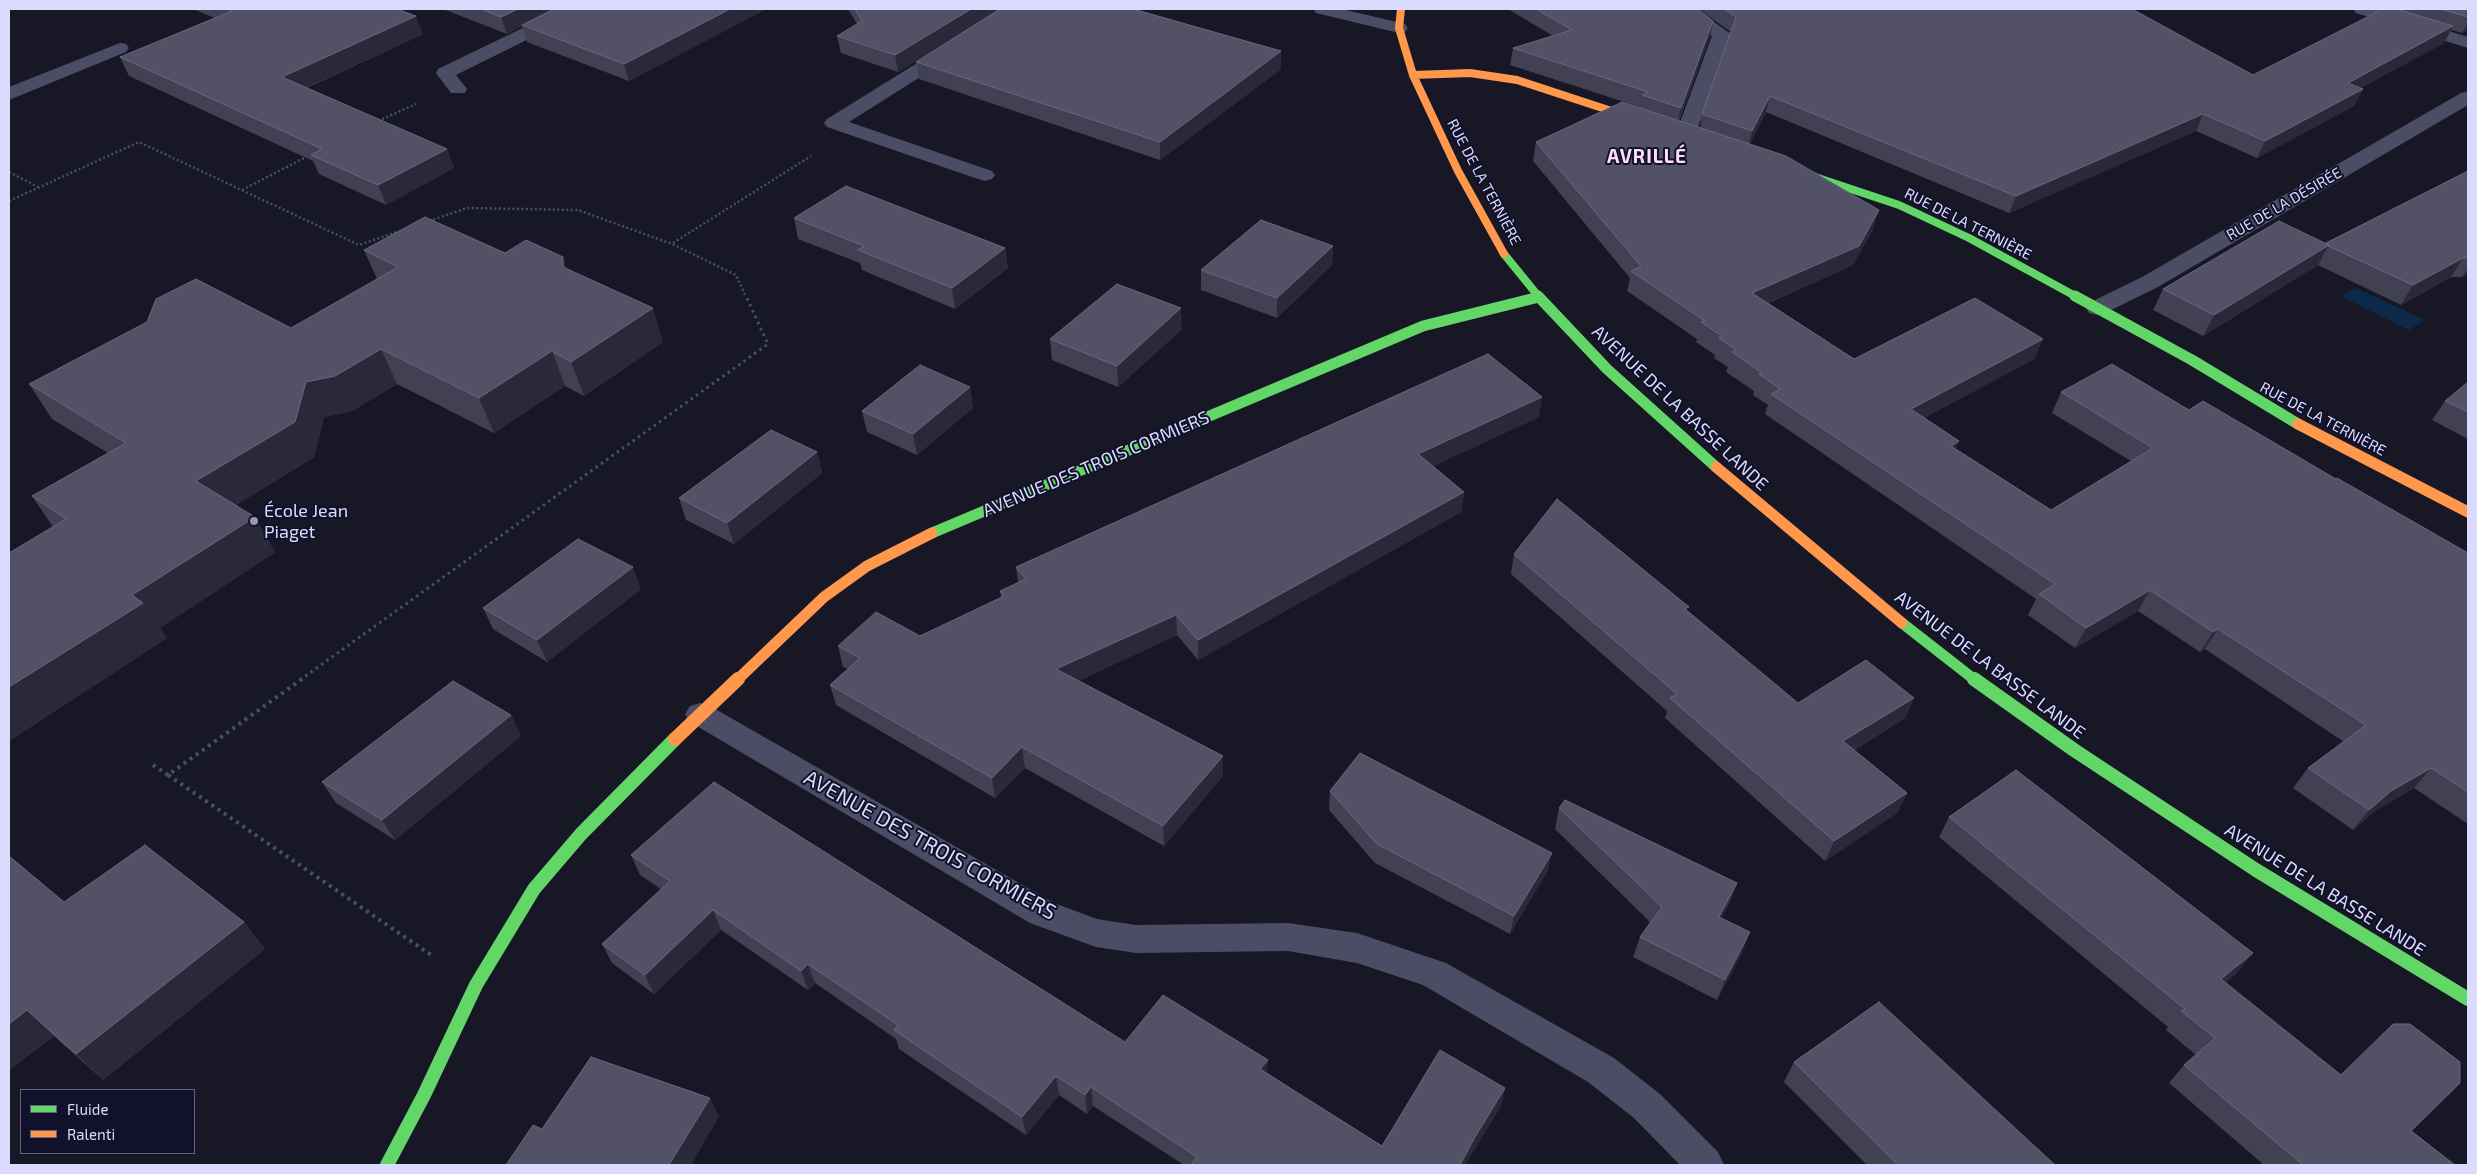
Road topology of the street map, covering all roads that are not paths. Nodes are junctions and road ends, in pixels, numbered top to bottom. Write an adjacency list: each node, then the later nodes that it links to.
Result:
1 (575, 9): 11 (street)
2 (1322, 9): 6 (street)
3 (1401, 9): 6 (street, RUE DE LA TERNIÈRE)
4 (1684, 9): 15 (street)
5 (2362, 9): 8 (street)
6 (1399, 28): 10 (street, RUE DE LA TERNIÈRE)
7 (966, 40): 17 (street)
8 (2468, 43)
9 (120, 48): 12 (street)
10 (1413, 75): 14 (street); 18 (street, RUE DE LA TERNIÈRE)
11 (458, 89)
12 (9, 94)
13 (2468, 97): 19 (street, RUE DE LA DÉSIRÉE)
14 (1657, 126)
15 (1685, 136)
16 (1790, 169): 19 (street, RUE DE LA TERNIÈRE)
17 (985, 175)
18 (1539, 297): 21 (street, AVENUE DES TROIS CORMIERS); 22 (street, AVENUE DE LA BASSE LANDE)
19 (2097, 308): 20 (street, RUE DE LA TERNIÈRE)
20 (2468, 512)
21 (700, 714): 23 (street, AVENUE DES TROIS CORMIERS); 24 (street, AVENUE DES TROIS CORMIERS)
22 (2468, 999)
23 (387, 1165)
24 (1705, 1165)

